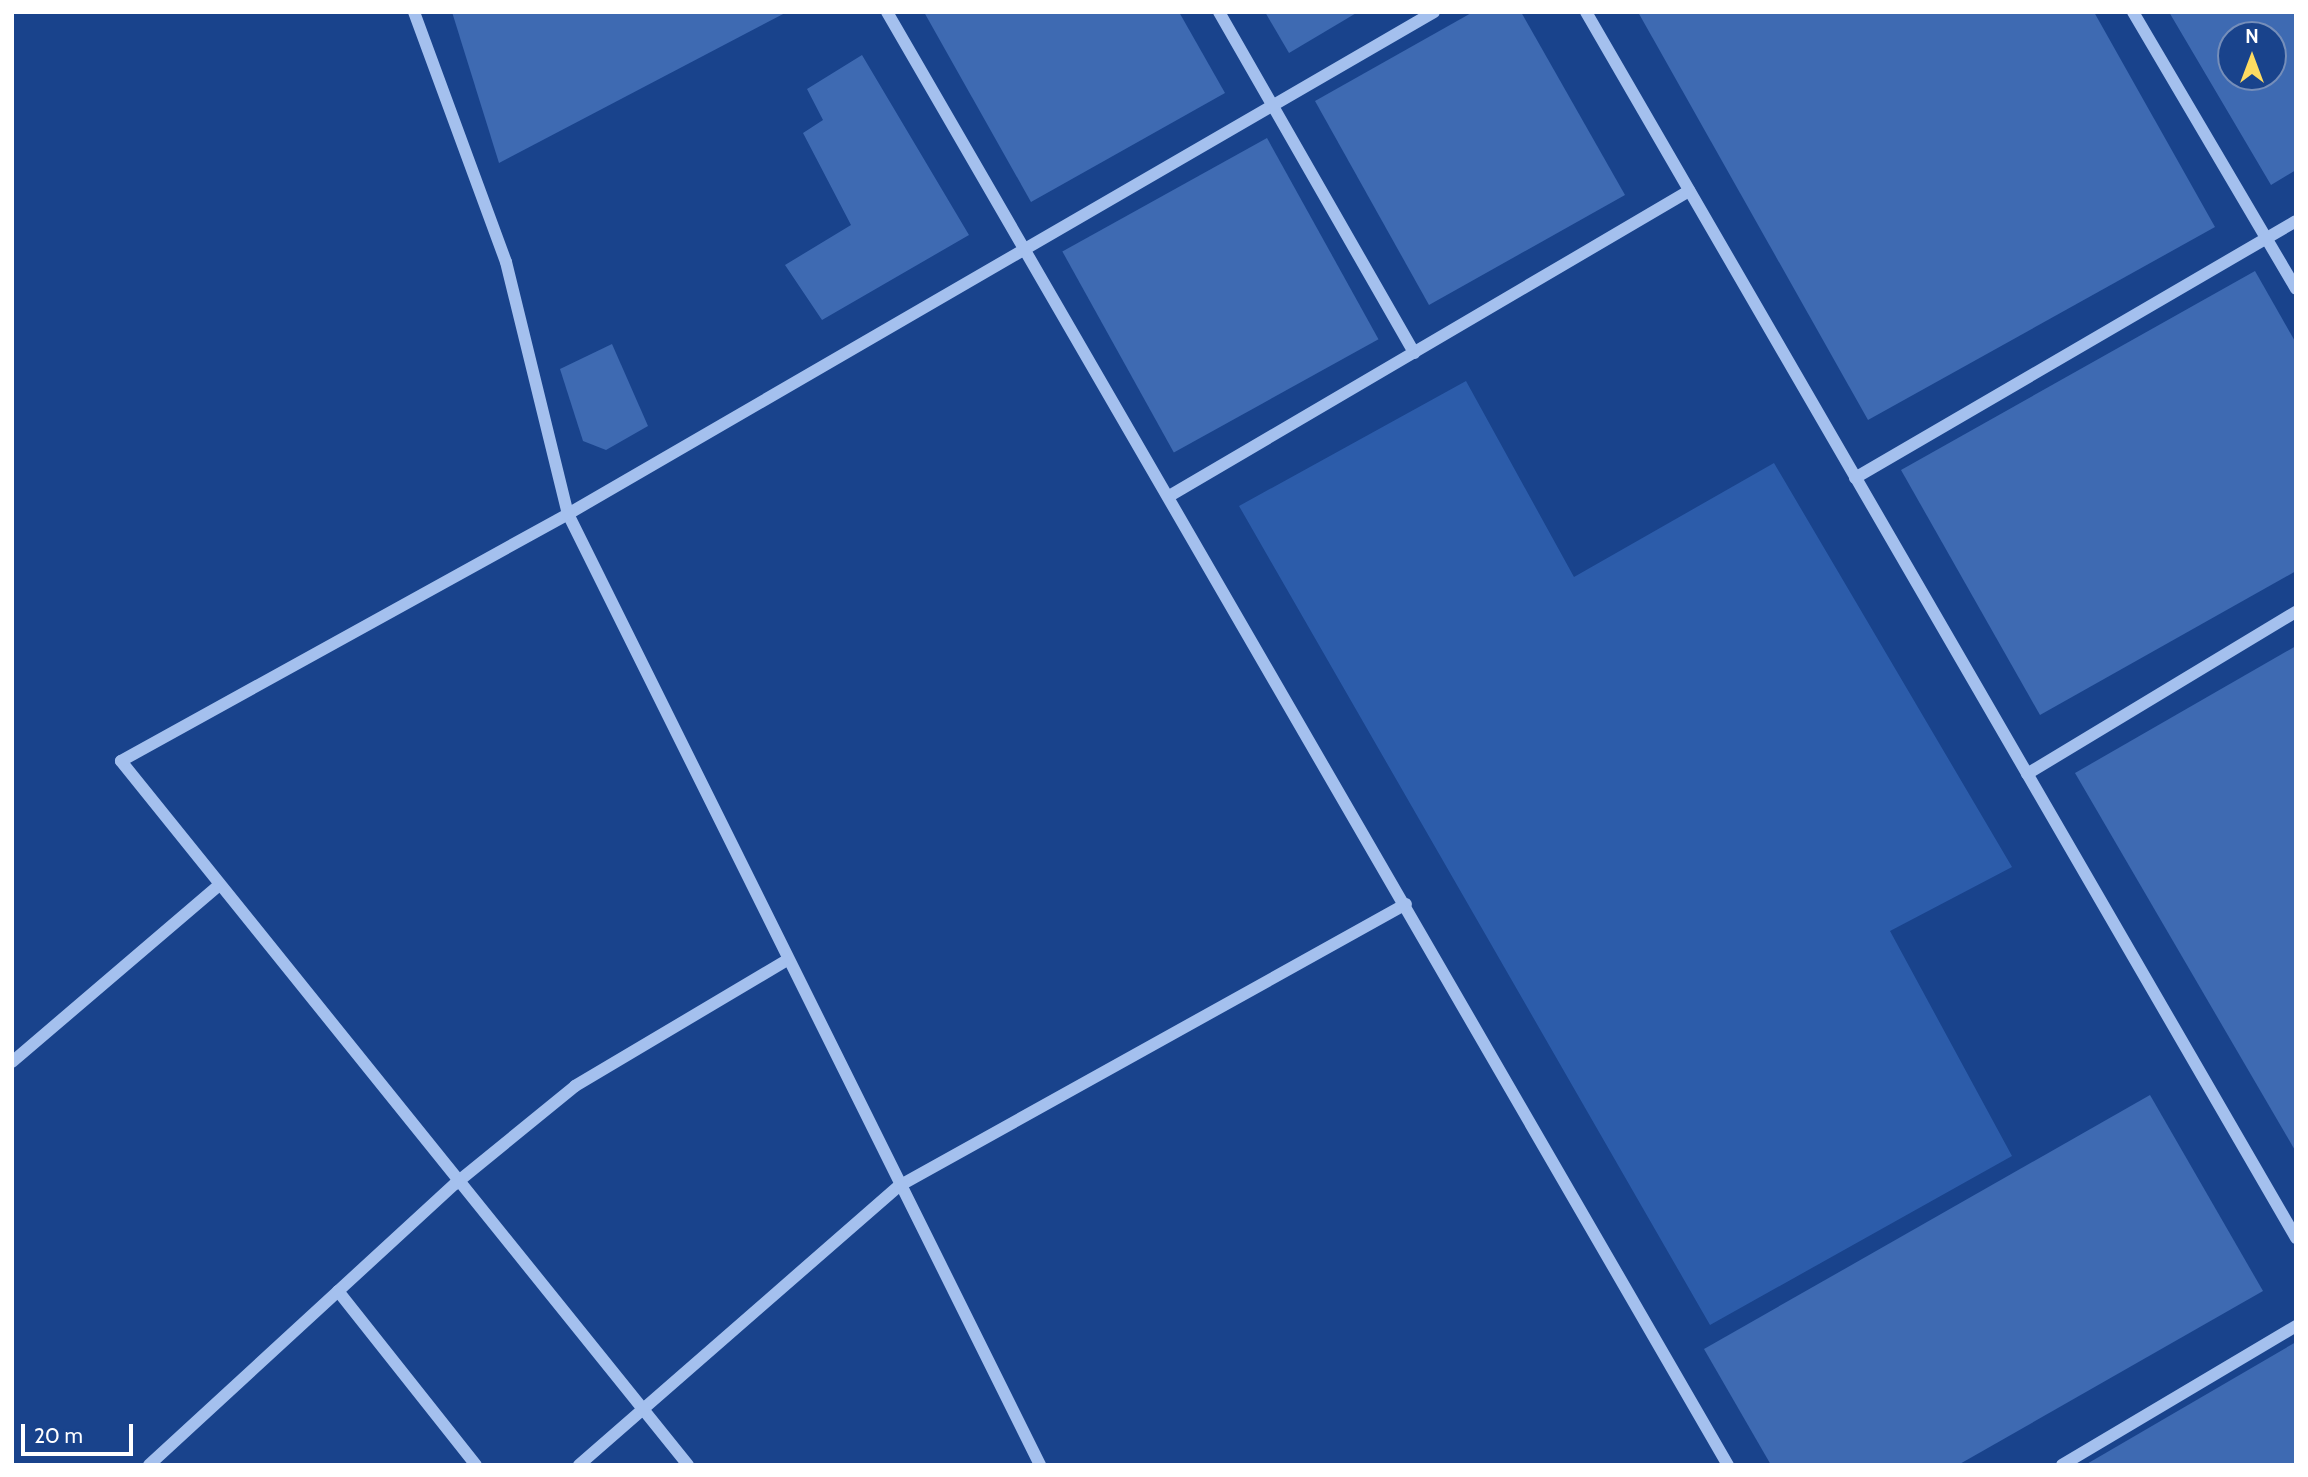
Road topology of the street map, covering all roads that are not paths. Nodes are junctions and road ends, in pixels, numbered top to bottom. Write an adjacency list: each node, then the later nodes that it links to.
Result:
1 (414, 12): 16 (street)
2 (887, 12): 11 (street)
3 (1219, 12): 7 (street)
4 (1434, 12): 7 (street)
5 (1586, 12): 8 (street)
6 (2133, 12): 10 (street)
7 (1273, 106): 11 (street); 13 (street)
8 (1689, 191): 13 (street); 14 (street)
9 (2296, 221): 10 (street)
10 (2266, 238): 12 (street); 14 (street)
11 (1029, 248): 15 (street); 16 (street)
12 (2296, 289)
13 (1414, 353): 15 (street)
14 (1855, 478): 18 (street)
15 (1171, 495): 20 (street)
16 (568, 514): 19 (street); 21 (street)
17 (2296, 612): 18 (street)
18 (2027, 774): 25 (street)
19 (219, 885): 22 (street); 23 (street)
20 (1406, 904): 24 (street); 35 (street)
21 (787, 960): 23 (street); 24 (street)
22 (12, 1062)
23 (455, 1184): 26 (street); 28 (street)
24 (899, 1186): 28 (street); 29 (street)
25 (2296, 1238)
26 (338, 1291): 30 (street); 31 (street)
27 (2296, 1326): 36 (street)
28 (641, 1408): 32 (street); 33 (street)
29 (1038, 1460): 34 (street)
30 (149, 1465)
31 (475, 1465)
32 (579, 1465)
33 (688, 1465)
34 (1024, 1465)
35 (1728, 1465)
36 (2062, 1465)

